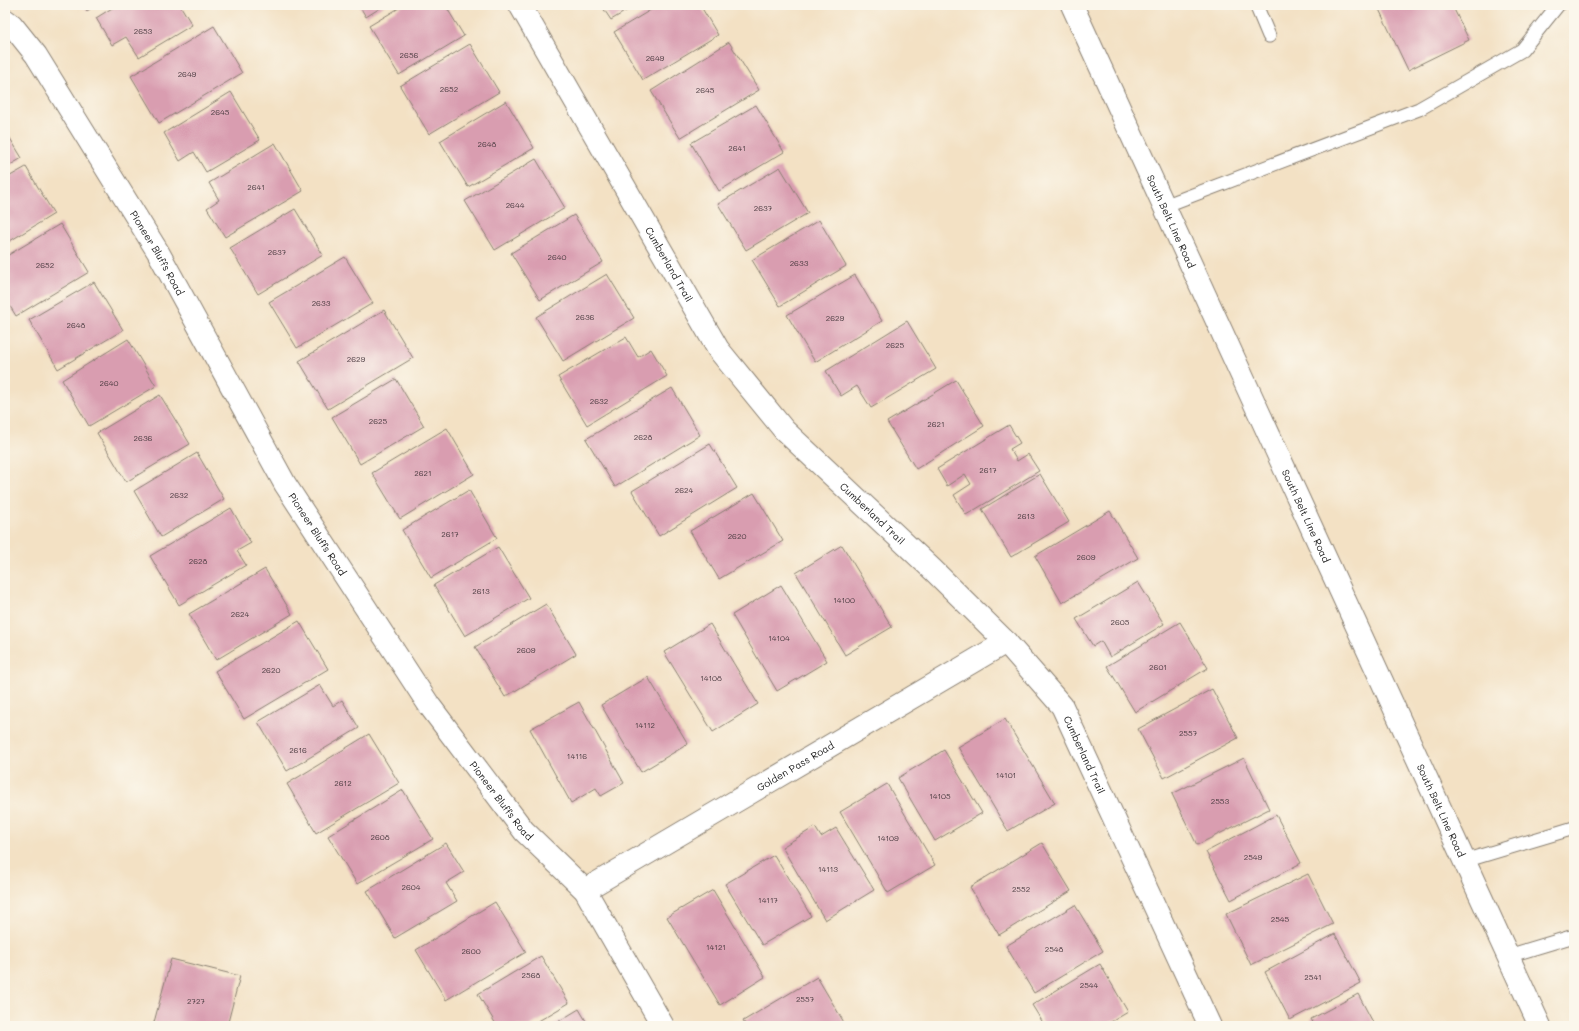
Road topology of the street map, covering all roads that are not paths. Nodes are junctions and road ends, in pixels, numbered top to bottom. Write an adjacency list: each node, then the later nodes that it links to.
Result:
1 (520, 5): 8 (street, Cumberland Trail)
2 (1072, 5): 7 (street, South Belt Line Road)
3 (1256, 5): 6 (lane)
4 (1558, 5): 7 (lane)
5 (5, 20): 11 (street, Pioneer Bluffs Road)
6 (1270, 36)
7 (1164, 206): 10 (street, South Belt Line Road)
8 (1006, 642): 11 (street, Golden Pass Road); 15 (street, Cumberland Trail)
9 (1574, 828): 10 (lane)
10 (1464, 861): 13 (street, South Belt Line Road)
11 (585, 890): 14 (street, Pioneer Bluffs Road)
12 (1574, 936): 13 (lane)
13 (1508, 956): 16 (street, South Belt Line Road)
14 (663, 1026)
15 (1210, 1026)
16 (1540, 1026)

